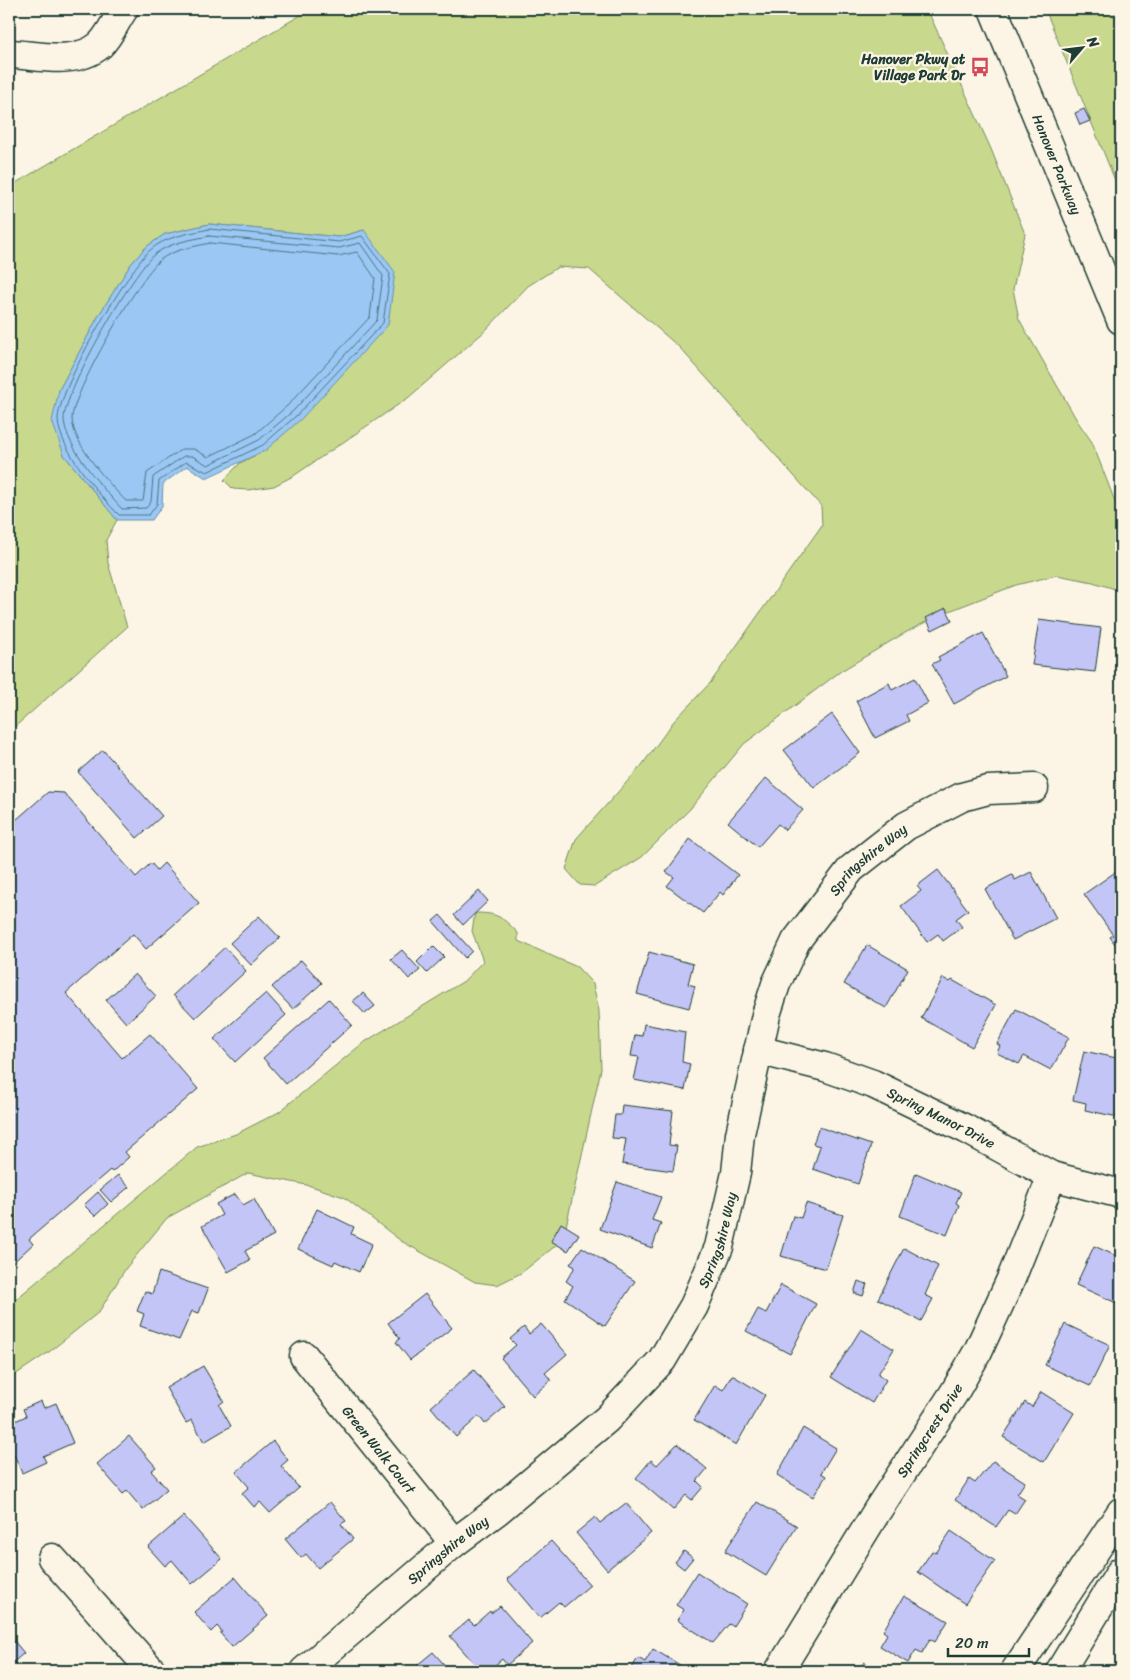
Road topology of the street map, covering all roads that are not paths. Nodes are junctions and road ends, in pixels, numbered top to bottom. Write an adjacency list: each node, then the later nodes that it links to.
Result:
1 (124, 9): 3 (street)
2 (992, 9): 4 (street, Hanover Parkway)
3 (9, 54)
4 (1121, 320)
5 (1034, 788): 6 (street, Springshire Way)
6 (758, 1050): 7 (street, Spring Manor Drive); 11 (street, Springshire Way)
7 (1052, 1176): 8 (street, Spring Manor Drive); 16 (street, Springcrest Drive)
8 (1121, 1194)
9 (304, 1356): 11 (street, Green Walk Court)
10 (1121, 1512): 17 (street)
11 (454, 1543): 15 (street, Springshire Way)
12 (52, 1558): 14 (street)
13 (1121, 1571): 18 (street)
14 (152, 1671)
15 (304, 1671)
16 (779, 1671)
17 (1015, 1671)
18 (1060, 1671)

